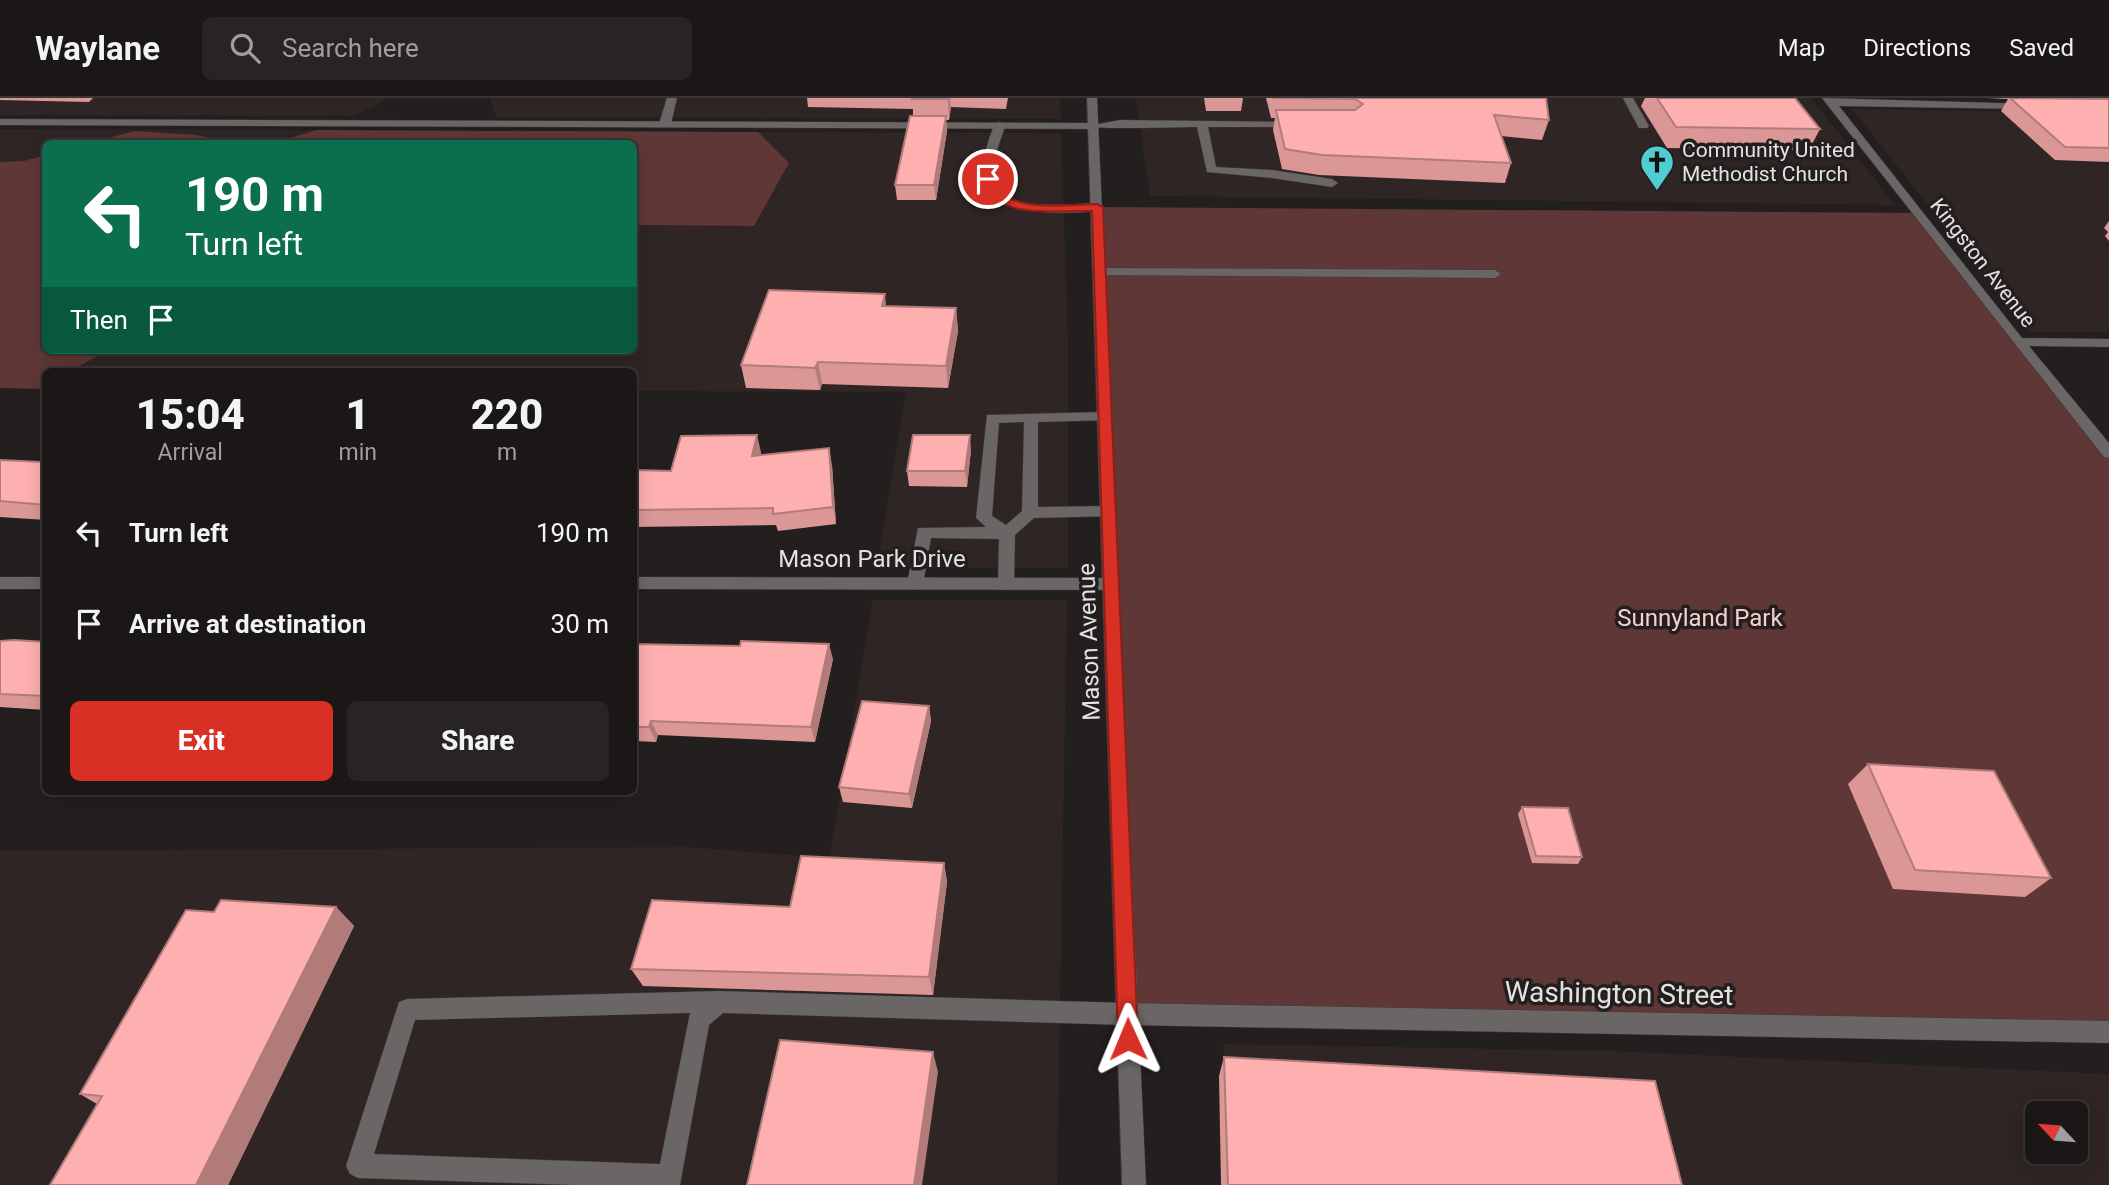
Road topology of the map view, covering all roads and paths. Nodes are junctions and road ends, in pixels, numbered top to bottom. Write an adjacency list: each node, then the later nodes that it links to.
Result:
1 (672, 98): 7 (street)
2 (1093, 98): 11 (street, Mason Avenue)
3 (1628, 98): 12 (street)
4 (1829, 100): 5 (street); 17 (street, Kingston Avenue)
5 (2040, 106)
6 (0, 122): 7 (street)
7 (664, 124): 10 (street)
8 (1202, 124): 9 (street); 11 (street); 13 (street)
9 (1311, 124)
10 (1000, 125): 11 (street); 14 (street)
11 (1094, 126): 14 (street, Mason Avenue)
12 (1643, 126)
13 (1332, 183)
14 (1097, 207): 15 (street, Mason Avenue)
15 (1100, 272): 16 (street); 19 (street, Mason Avenue)
16 (1495, 274)
17 (2018, 342): 18 (street); 21 (street, Kingston Avenue)
18 (2109, 343)
19 (1105, 417): 20 (street); 22 (street, Mason Avenue)
20 (1031, 418): 23 (street); 24 (street)
21 (2109, 453)
22 (1108, 512): 23 (street); 30 (street, Mason Avenue)
23 (1030, 513): 24 (street)
24 (1007, 533): 28 (street); 29 (street)
25 (0, 583): 26 (street)
26 (42, 583)
27 (637, 583): 28 (street, Mason Park Drive)
28 (915, 584): 29 (street, Mason Park Drive)
29 (1006, 584): 30 (street, Mason Park Drive)
30 (1111, 584): 32 (street, Mason Avenue)
31 (719, 1003): 32 (street, Washington Street); 34 (street); 34 (street, Washington Street)
32 (1127, 1014): 33 (street, Washington Street); 35 (street, Mason Avenue)
33 (2109, 1032)
34 (669, 1180)
35 (1134, 1185)

